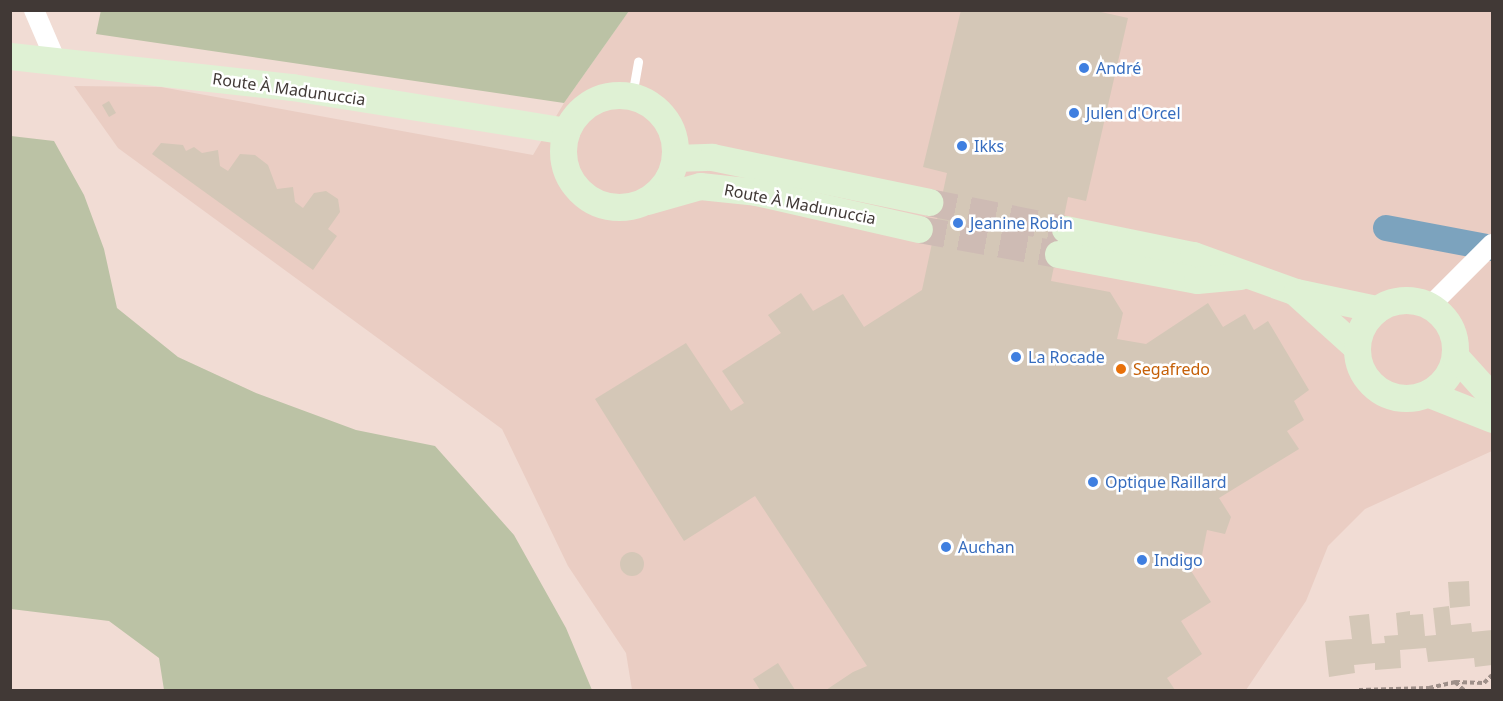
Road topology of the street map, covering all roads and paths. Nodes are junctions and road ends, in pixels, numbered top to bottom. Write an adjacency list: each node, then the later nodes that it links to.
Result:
1 (34, 10): 3 (street)
2 (10, 56): 3 (main road, Route À Madunuccia)
3 (56, 61): 6 (main road, Route À Madunuccia)
4 (638, 62): 5 (lane)
5 (632, 96): 6 (main road); 7 (main road)
6 (566, 131): 8 (main road)
7 (675, 158): 8 (main road); 9 (main road, Route À Madunuccia)
8 (646, 201): 10 (main road, Route À Madunuccia)
9 (929, 202)
10 (919, 229)
11 (1061, 241): 13 (main road)
12 (1492, 244): 14 (street)
13 (1296, 292): 15 (main road); 16 (main road)
14 (1430, 306): 15 (main road); 17 (main road)
15 (1377, 309): 16 (main road)
16 (1356, 347): 18 (main road)
17 (1455, 356): 18 (main road); 19 (main road)
18 (1429, 394): 20 (main road)
19 (1492, 397)
20 (1492, 419)
21 (1492, 675): 22 (path)
22 (1455, 682): 23 (path); 24 (path)
23 (1359, 690)
24 (1464, 690)

